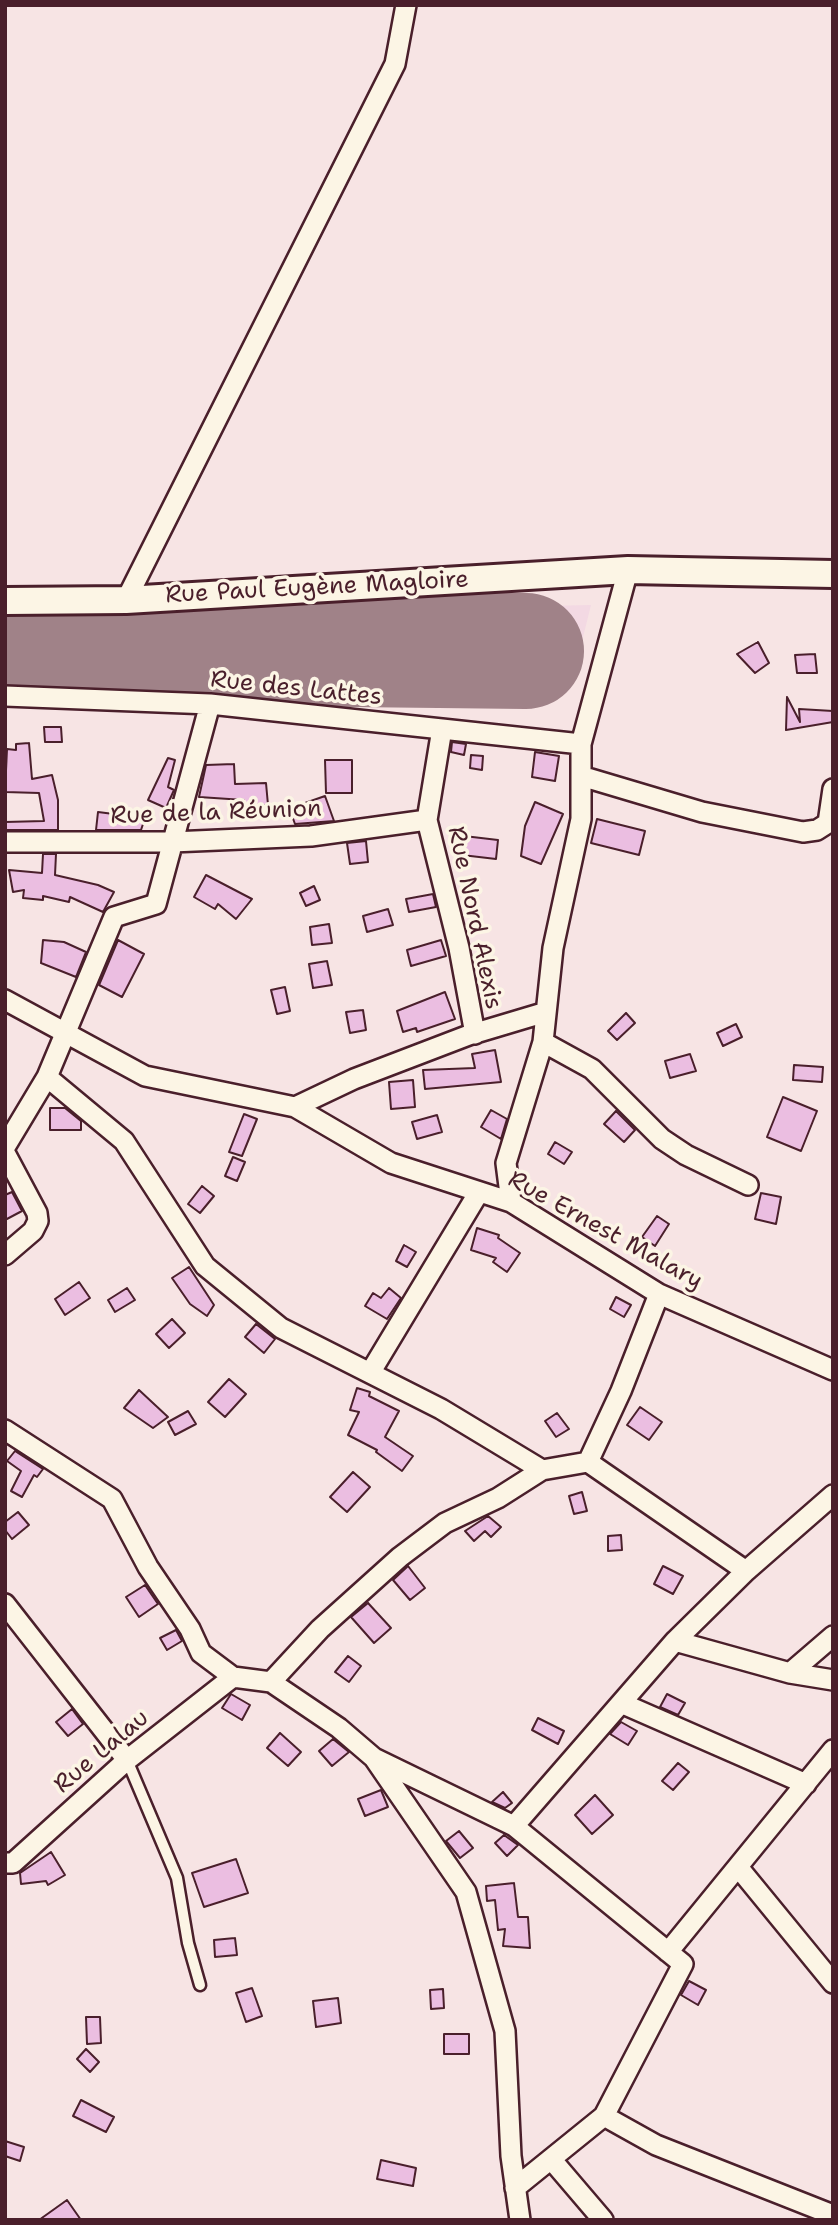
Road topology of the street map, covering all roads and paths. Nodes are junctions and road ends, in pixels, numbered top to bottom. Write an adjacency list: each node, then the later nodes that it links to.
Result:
1 (406, 5): 4 (street)
2 (628, 570): 3 (main road, Rue Paul Eugène Magloire); 4 (main road, Rue Paul Eugène Magloire); 9 (street)
3 (833, 573)
4 (126, 600): 5 (main road, Rue Paul Eugène Magloire)
5 (5, 601)
6 (5, 696): 7 (street, Rue des Lattes)
7 (209, 704): 8 (street, Rue des Lattes); 14 (street)
8 (442, 729): 9 (street, Rue des Lattes); 12 (street, Rue Nord Alexis)
9 (581, 744): 10 (street)
10 (581, 776): 11 (street); 16 (street)
11 (833, 789)
12 (427, 820): 14 (street, Rue de la Réunion); 18 (street, Rue Nord Alexis)
13 (5, 842): 14 (street, Rue de la Réunion)
14 (172, 842): 17 (street)
15 (5, 1000): 17 (street, Rue Ernest Malary)
16 (546, 1012): 18 (street); 19 (street)
17 (66, 1033): 20 (street); 21 (street, Rue Ernest Malary)
18 (475, 1034): 21 (street)
19 (543, 1042): 24 (street); 26 (street)
20 (47, 1077): 22 (street); 30 (street)
21 (295, 1107): 25 (street, Rue Ernest Malary)
22 (5, 1147)
23 (5, 1153): 27 (street)
24 (748, 1185)
25 (479, 1192): 26 (street, Rue Ernest Malary); 30 (street)
26 (511, 1202): 28 (street, Rue Ernest Malary)
27 (5, 1255)
28 (659, 1294): 29 (street, Rue Ernest Malary); 32 (street)
29 (833, 1370)
30 (370, 1373): 33 (street)
31 (5, 1430): 40 (street)
32 (588, 1462): 33 (street); 35 (street)
33 (542, 1469): 42 (street)
34 (833, 1495): 35 (street)
35 (746, 1571): 38 (street)
36 (5, 1604): 46 (street)
37 (833, 1636): 39 (street)
38 (675, 1641): 39 (street); 43 (street)
39 (790, 1673): 41 (street)
40 (233, 1677): 42 (street); 46 (street, Rue Lalau)
41 (833, 1680)
42 (271, 1682): 45 (street)
43 (621, 1703): 47 (street); 48 (street)
44 (833, 1750): 47 (street)
45 (374, 1758): 48 (street); 56 (street)
46 (127, 1760): 49 (street, Rue Lalau); 53 (lane)
47 (806, 1784): 50 (street)
48 (514, 1826): 51 (street)
49 (5, 1863)
50 (738, 1867): 51 (street); 52 (street)
51 (668, 1952): 54 (street)
52 (833, 1983)
53 (200, 1985)
54 (604, 2116): 55 (street); 57 (street)
55 (551, 2159): 56 (street); 59 (street)
56 (515, 2188): 58 (street)
57 (833, 2215)
58 (520, 2220)
59 (603, 2220)

